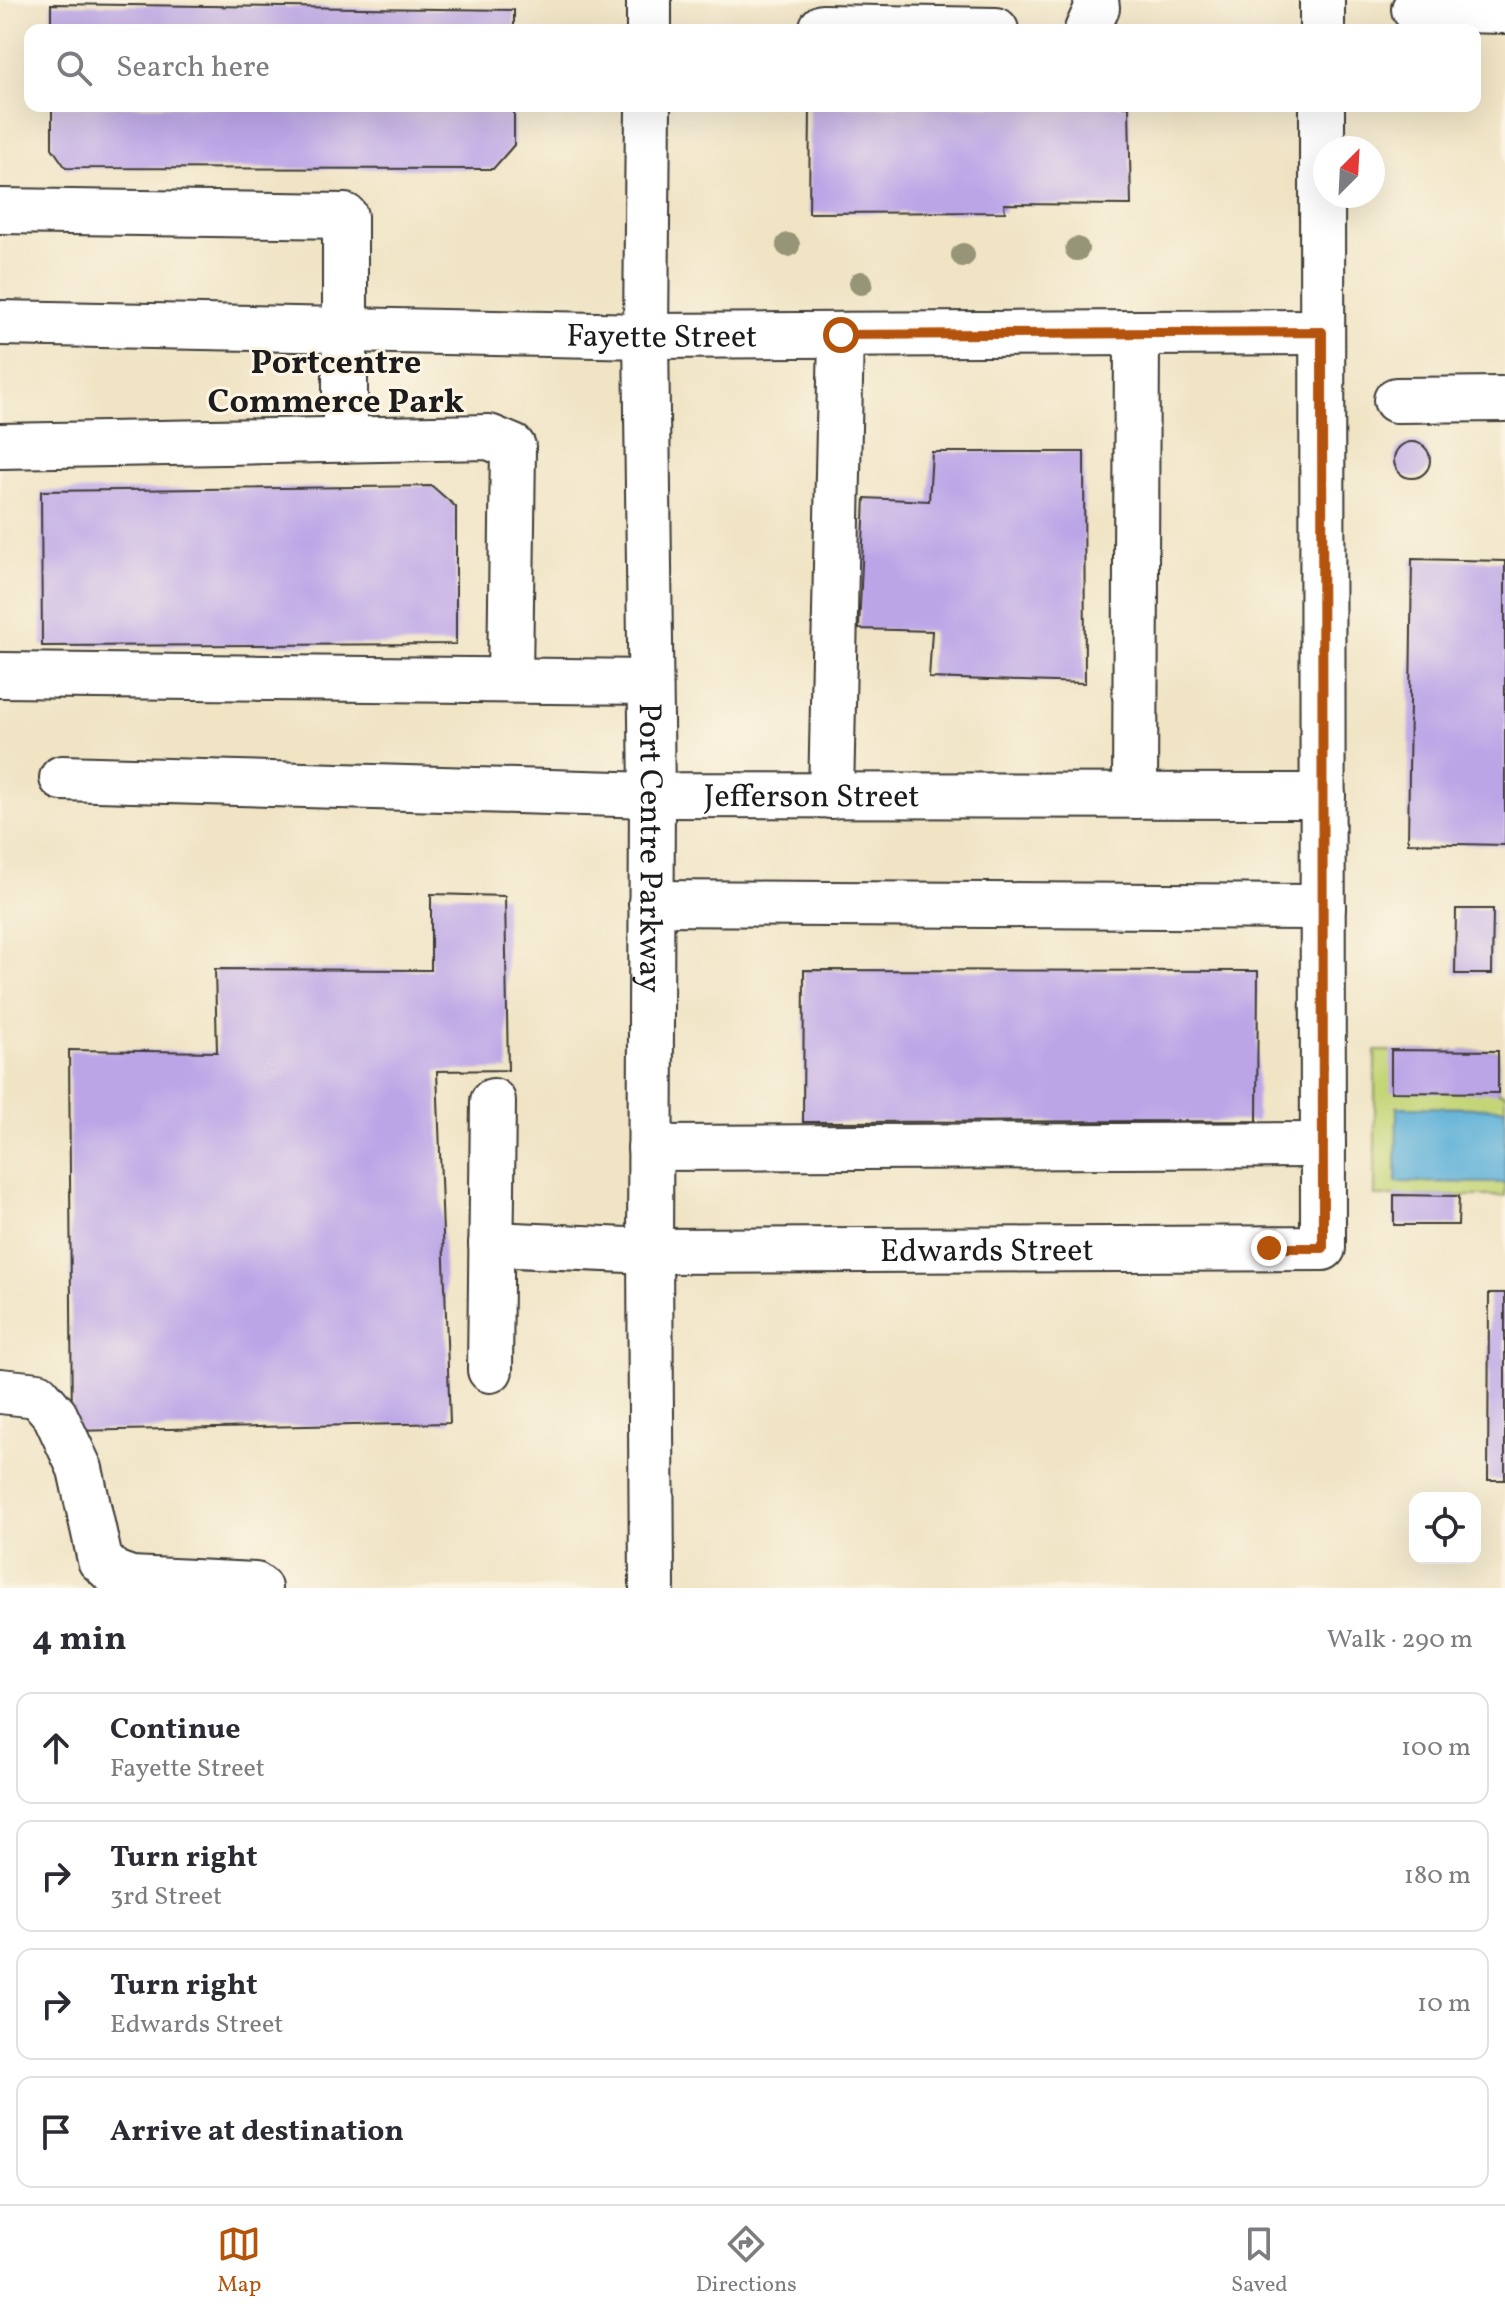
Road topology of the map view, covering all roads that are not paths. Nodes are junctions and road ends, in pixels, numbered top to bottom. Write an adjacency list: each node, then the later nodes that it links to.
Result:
1 (649, 0): 6 (street)
2 (1096, 0): 7 (street)
3 (1322, 0): 8 (street)
4 (1414, 9): 5 (street)
5 (1505, 11)
6 (649, 24)
7 (1090, 24)
8 (1322, 24)
9 (648, 112): 17 (street, Port Centre Parkway)
10 (1322, 112): 14 (street)
11 (0, 211): 13 (street)
12 (0, 323): 13 (street, Fayette Street)
13 (345, 331): 17 (street, Fayette Street); 20 (street)
14 (1322, 332): 15 (street, Fayette Street); 29 (street)
15 (1137, 333): 16 (street, Fayette Street); 28 (street)
16 (841, 335): 17 (street, Fayette Street); 27 (street)
17 (646, 336): 24 (street, Port Centre Parkway)
18 (1505, 399): 19 (street)
19 (1396, 400)
20 (345, 440): 21 (street); 23 (street)
21 (0, 446)
22 (0, 675): 23 (street)
23 (510, 680): 24 (street)
24 (650, 682): 26 (street, Port Centre Parkway)
25 (62, 778): 26 (street, Jefferson Street)
26 (652, 795): 27 (street, Jefferson Street); 30 (street, Port Centre Parkway)
27 (831, 796): 28 (street, Jefferson Street)
28 (1135, 796): 29 (street, Jefferson Street)
29 (1323, 796): 31 (street)
30 (651, 903): 31 (street); 34 (street, Port Centre Parkway)
31 (1323, 907): 33 (street)
32 (493, 1101): 35 (street)
33 (1323, 1145): 34 (street); 36 (street, Edwards Street)
34 (650, 1148): 36 (street, Port Centre Parkway)
35 (491, 1244): 36 (street, Edwards Street); 37 (street)
36 (650, 1251): 40 (street, Port Centre Parkway)
37 (490, 1370)
38 (0, 1391): 39 (street)
39 (259, 1588)
40 (652, 1588)

